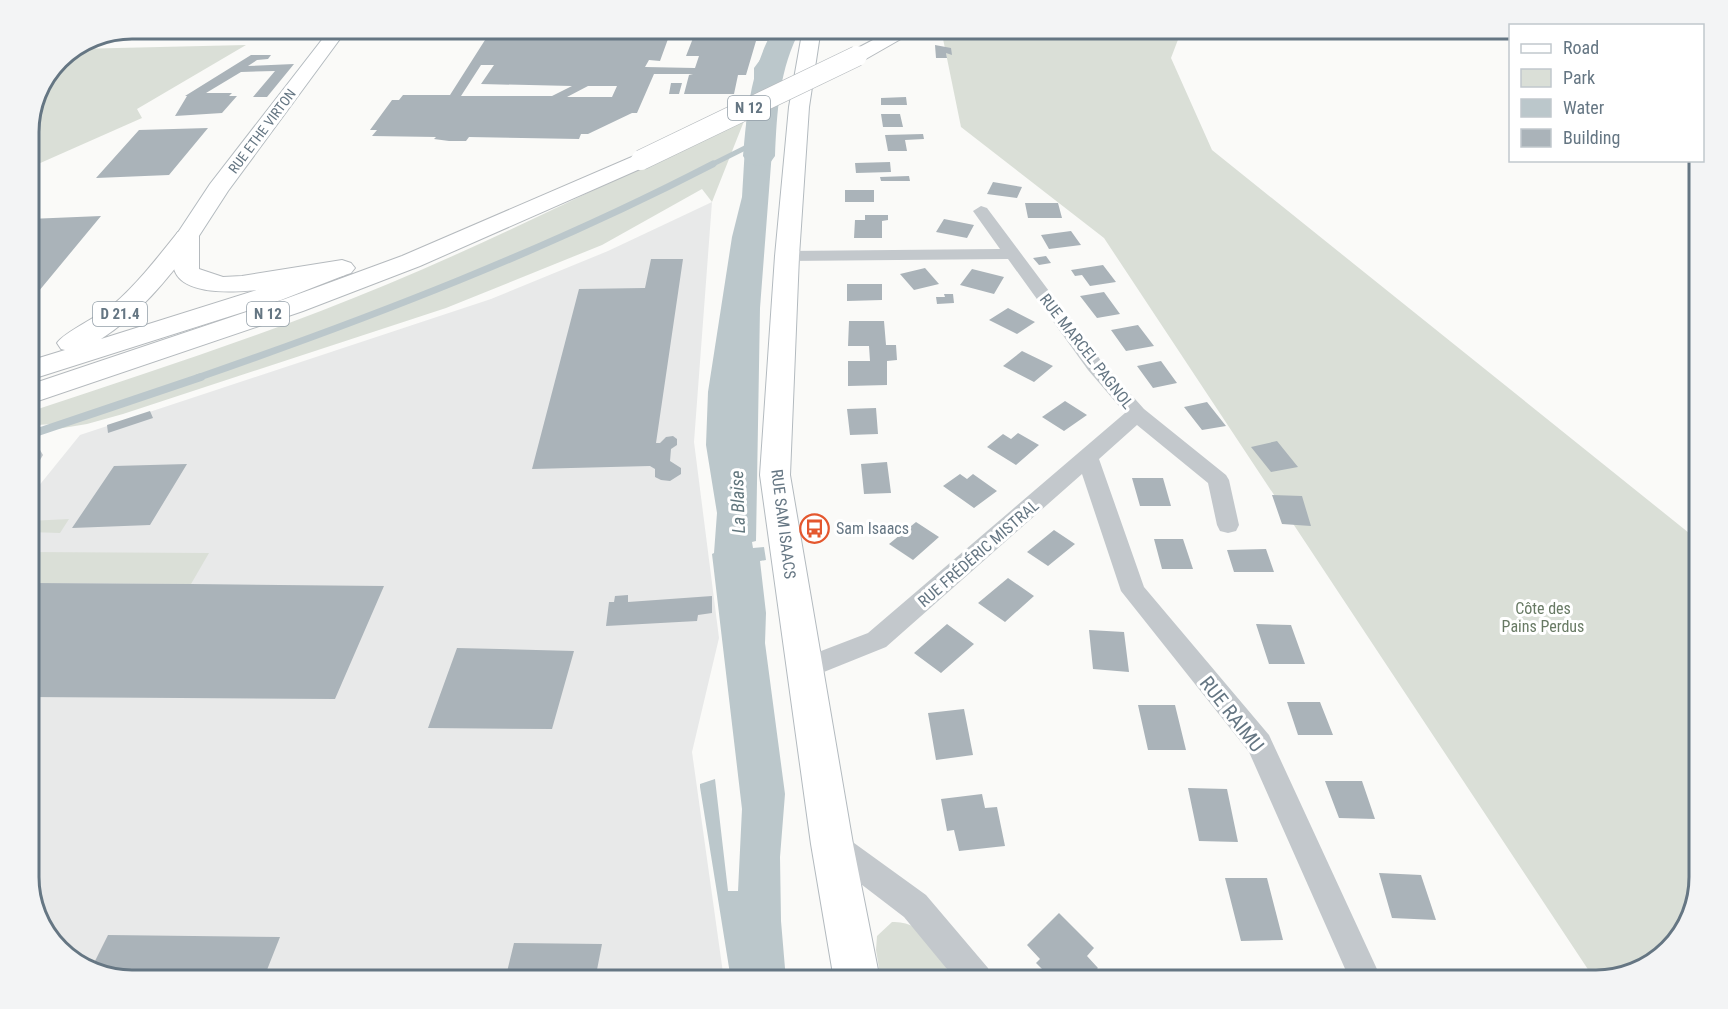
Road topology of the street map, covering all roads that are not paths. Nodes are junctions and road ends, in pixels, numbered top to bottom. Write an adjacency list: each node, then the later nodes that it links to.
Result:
1 (332, 39): 8 (main road, RUE ETHE VIRTON / D 21.4)
2 (810, 39): 10 (main road, RUE SAM ISAACS)
3 (874, 39): 5 (main road, N 12)
4 (884, 39): 5 (main road, N 12)
5 (857, 50): 6 (main road, N 12, bridge)
6 (643, 154): 11 (main road, N 12); 14 (main road, N 12)
7 (981, 211): 9 (street, RUE MARCEL PAGNOL)
8 (188, 237): 11 (main road, D 21.4); 12 (main road, D 21.4)
9 (1012, 254): 10 (street); 15 (street, RUE MARCEL PAGNOL)
10 (787, 256): 18 (main road, RUE SAM ISAACS)
11 (336, 270): 13 (main road, N 12)
12 (39, 356)
13 (39, 368)
14 (39, 392)
15 (1137, 414): 16 (street, RUE FRÉDÉRIC MISTRAL); 17 (street, RUE MARCEL PAGNOL)
16 (1088, 458): 18 (street, RUE FRÉDÉRIC MISTRAL); 22 (street, RUE RAIMU)
17 (1228, 525)
18 (804, 669): 19 (main road, RUE SAM ISAACS)
19 (832, 844): 20 (main road, RUE SAM ISAACS); 21 (street)
20 (855, 970)
21 (967, 970)
22 (1361, 970)

